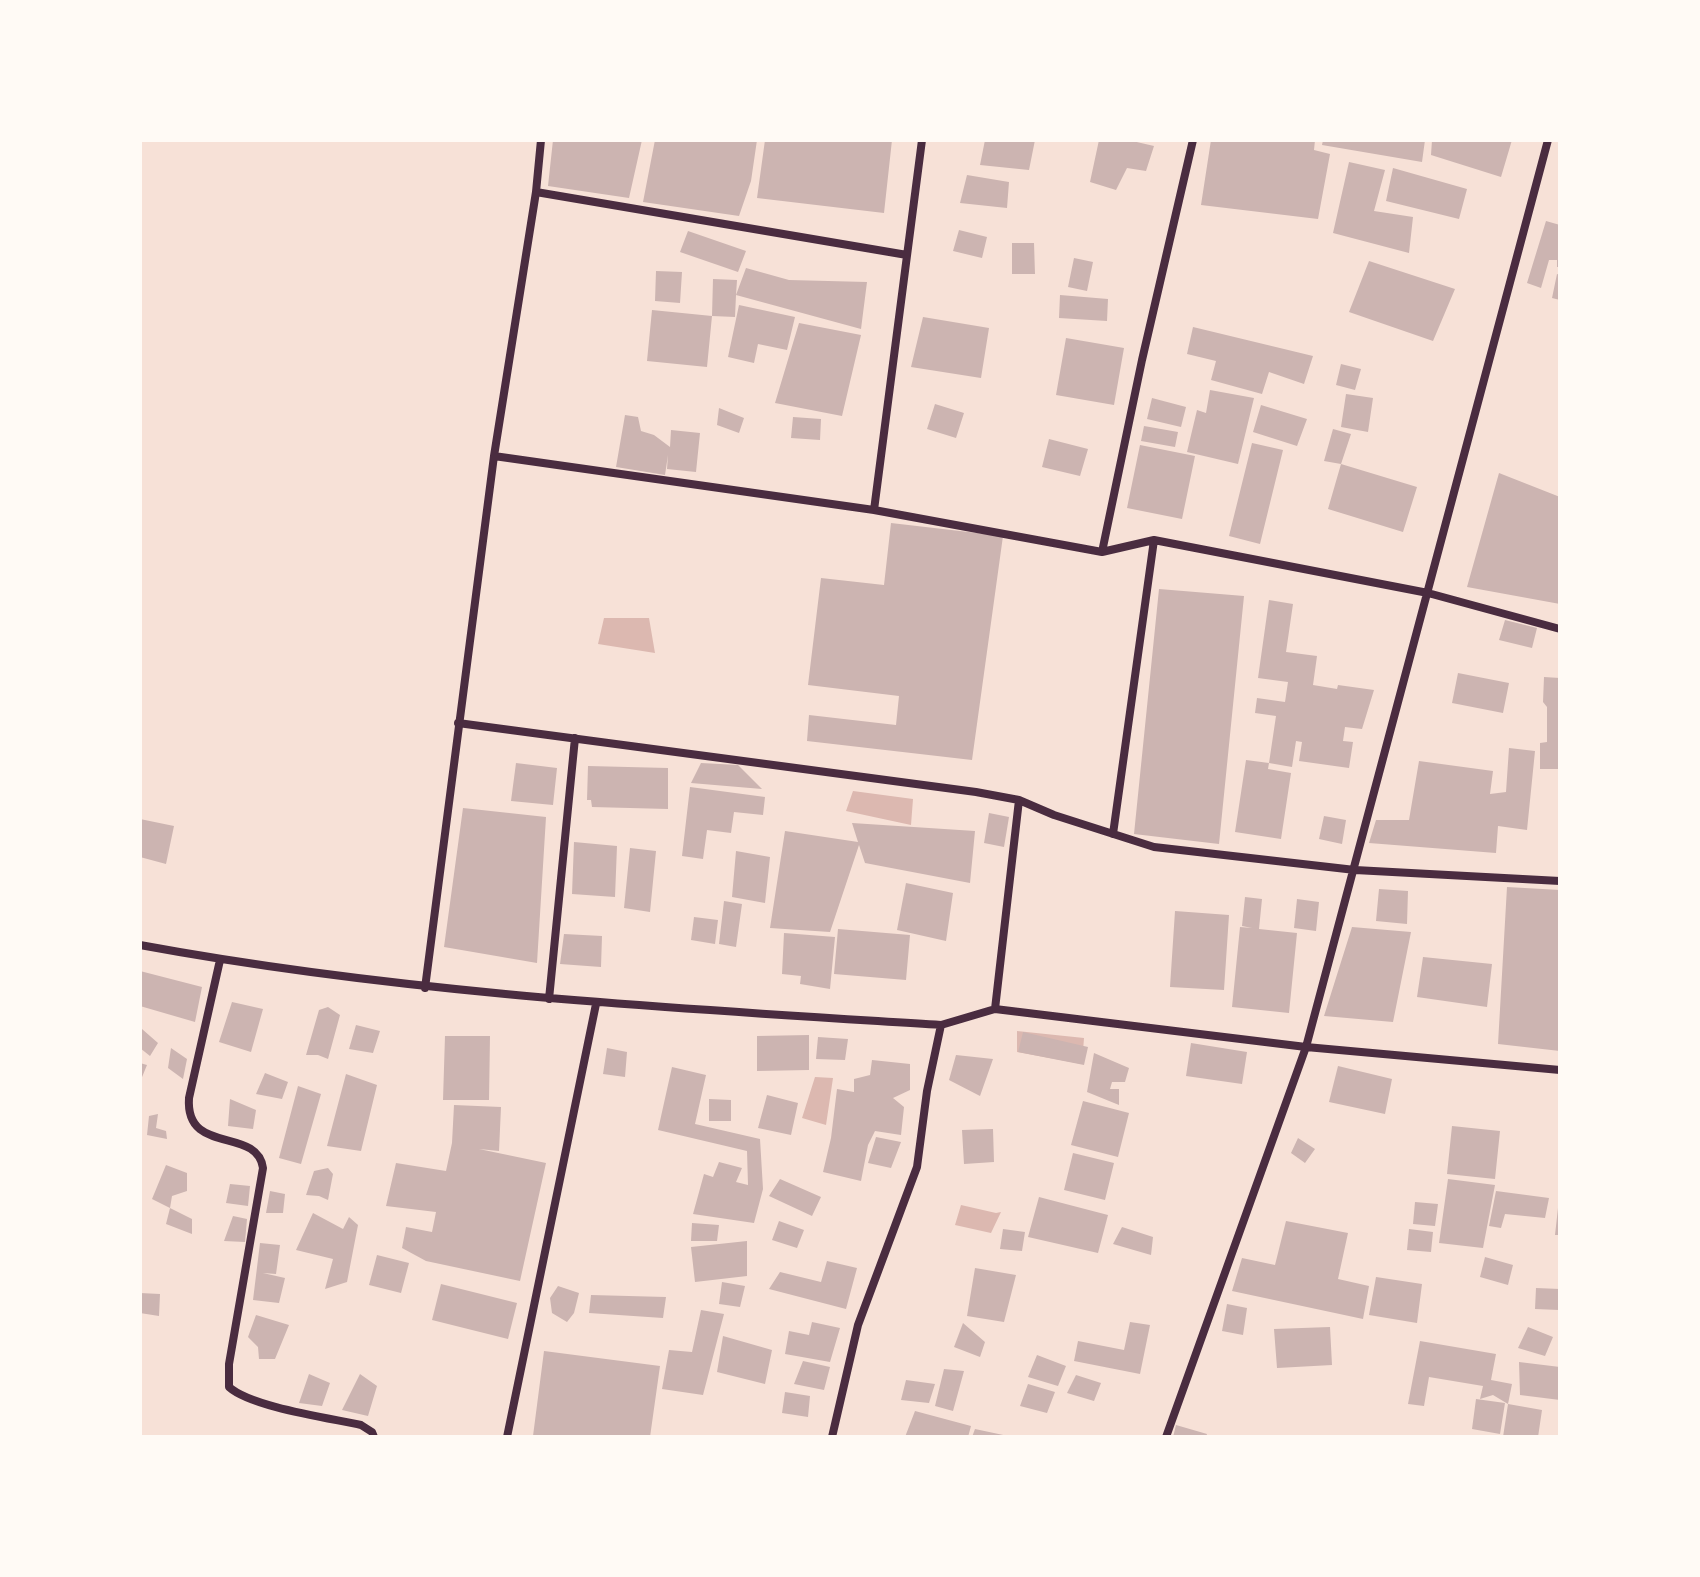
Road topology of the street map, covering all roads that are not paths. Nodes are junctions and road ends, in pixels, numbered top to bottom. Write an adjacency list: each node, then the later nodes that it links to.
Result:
1 (541, 140): 5 (street)
2 (922, 140): 6 (street)
3 (1193, 140): 10 (street)
4 (1548, 140): 11 (street)
5 (536, 192): 6 (street); 7 (street)
6 (907, 255): 8 (street)
7 (494, 456): 8 (street); 13 (street)
8 (874, 510): 10 (street)
9 (1154, 540): 10 (street); 11 (street); 16 (street)
10 (1102, 552)
11 (1428, 593): 12 (street); 17 (street)
12 (1560, 629)
13 (458, 723): 14 (street); 21 (street)
14 (575, 738): 15 (street); 22 (street)
15 (1019, 800): 16 (street); 24 (street)
16 (1113, 834): 17 (street)
17 (1355, 870): 18 (street); 26 (street)
18 (1560, 881)
19 (140, 945): 20 (street)
20 (220, 960): 21 (street); 28 (street)
21 (425, 988): 22 (street)
22 (549, 999): 23 (street)
23 (596, 1004): 25 (street); 29 (street)
24 (995, 1009): 25 (street); 26 (street)
25 (941, 1025): 30 (street)
26 (1306, 1047): 27 (street); 31 (street)
27 (1560, 1070)
28 (374, 1437)
29 (507, 1437)
30 (832, 1437)
31 (1166, 1437)

